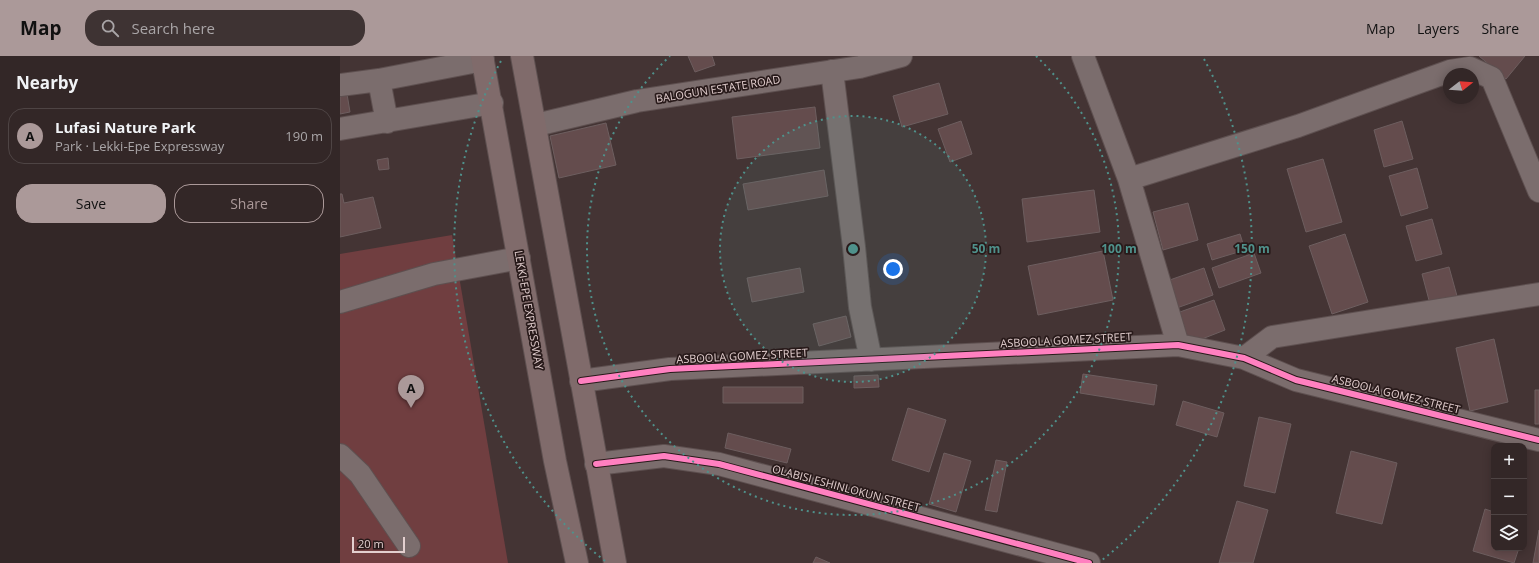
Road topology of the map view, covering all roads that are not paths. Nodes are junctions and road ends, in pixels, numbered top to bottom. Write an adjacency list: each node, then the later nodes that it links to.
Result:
1 (522, 56): 11 (highway)
2 (901, 56): 5 (street, BALOGUN ESTATE ROAD)
3 (1083, 56): 13 (street)
4 (483, 58): 7 (street); 9 (highway, LEKKI-EPE EXPRESSWAY)
5 (859, 62): 6 (street, BALOGUN ESTATE ROAD)
6 (832, 71): 11 (street, BALOGUN ESTATE ROAD); 20 (street)
7 (379, 80): 8 (street); 10 (street)
8 (340, 86)
9 (492, 103): 10 (street); 15 (highway, LEKKI-EPE EXPRESSWAY)
10 (387, 122): 12 (street)
11 (536, 125): 21 (highway)
12 (340, 129)
13 (1129, 179): 14 (street); 18 (street)
14 (1539, 191)
15 (519, 258): 17 (street); 26 (highway, LEKKI-EPE EXPRESSWAY)
16 (1539, 294): 19 (street)
17 (340, 302)
18 (1178, 345): 19 (street, ASBOOLA GOMEZ STREET); 20 (street, ASBOOLA GOMEZ STREET)
19 (1244, 358): 22 (street, ASBOOLA GOMEZ STREET)
20 (871, 360): 21 (street, ASBOOLA GOMEZ STREET)
21 (581, 381): 24 (highway)
22 (1539, 440)
23 (340, 455): 25 (street)
24 (596, 464): 27 (highway); 28 (street, OLABISI ESHINLOKUN STREET)
25 (409, 546)
26 (577, 563)
27 (615, 563)
28 (1088, 563)

